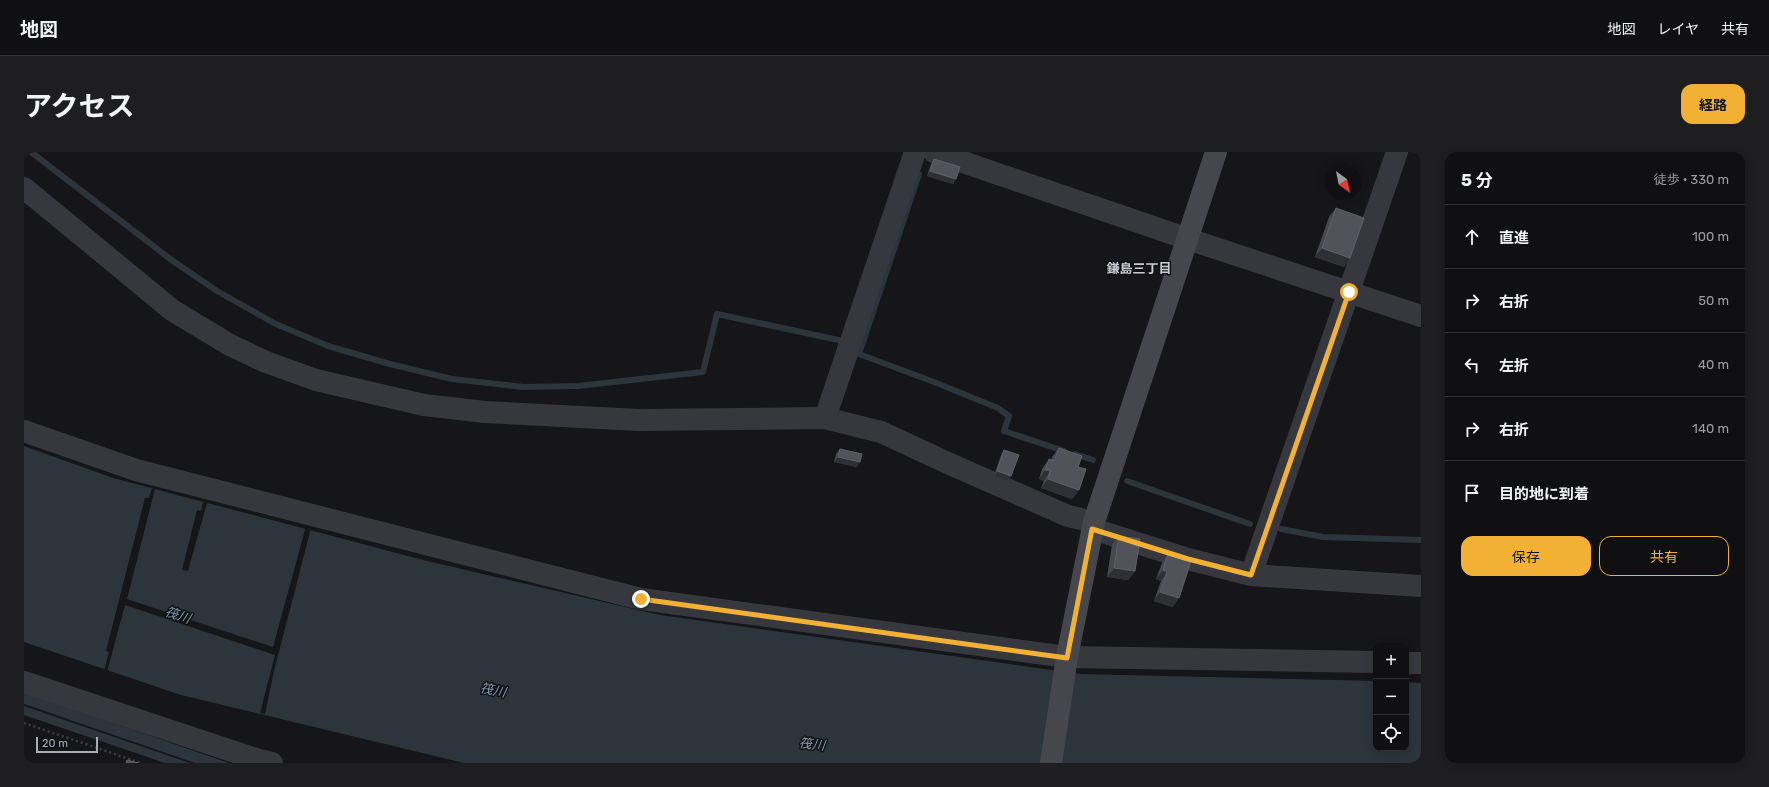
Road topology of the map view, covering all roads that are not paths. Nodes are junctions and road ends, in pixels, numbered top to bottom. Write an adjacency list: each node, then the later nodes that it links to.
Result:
1 (915, 152): 9 (street)
2 (934, 152): 6 (street)
3 (1216, 152): 6 (street)
4 (1397, 152): 7 (street)
5 (24, 188): 9 (street)
6 (1188, 239): 7 (street); 11 (street)
7 (1349, 292): 8 (street); 12 (street)
8 (1421, 316)
9 (825, 418): 11 (street)
10 (24, 431): 14 (street)
11 (1093, 525): 12 (street); 14 (street)
12 (1251, 575): 13 (street)
13 (1421, 586)
14 (1067, 658): 15 (street); 20 (street)
15 (1373, 662)
16 (1409, 663): 17 (street)
17 (1421, 663)
18 (24, 682): 19 (street)
19 (272, 763)
20 (1051, 763)

